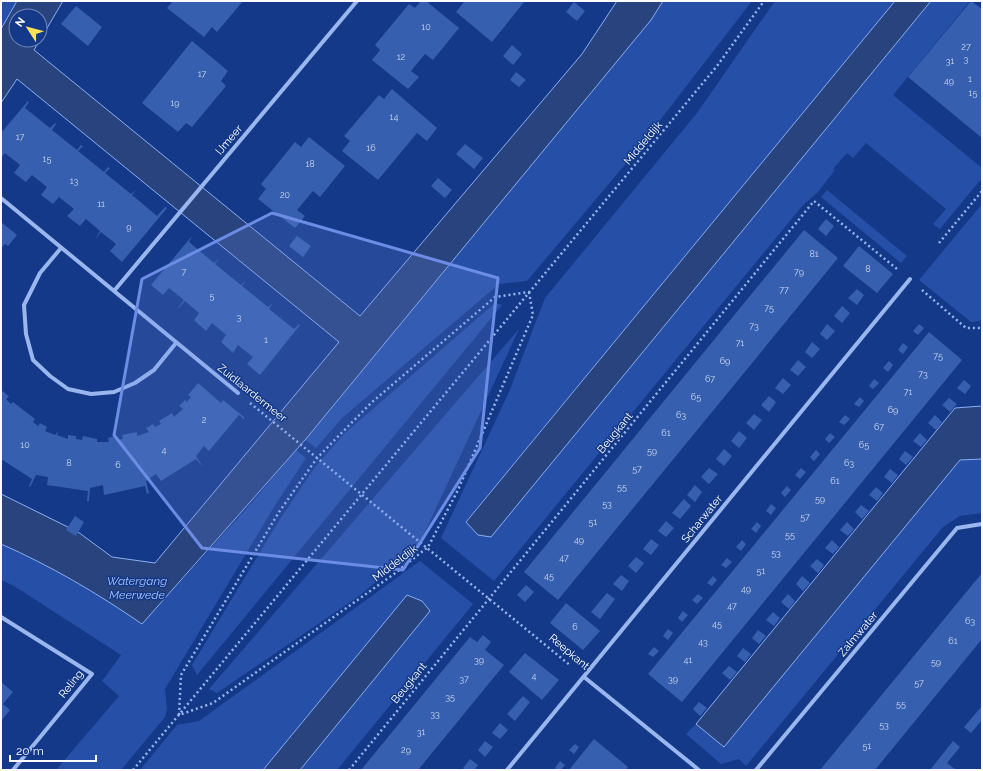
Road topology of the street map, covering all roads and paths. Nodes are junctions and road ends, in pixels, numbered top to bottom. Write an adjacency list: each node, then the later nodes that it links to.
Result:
1 (357, 1): 8 (street, IJmeer)
2 (764, 1): 9 (path, Middeldijk)
3 (982, 192): 5 (path)
4 (1, 198): 6 (street, Zuidlaardermeer)
5 (939, 243)
6 (61, 248): 8 (street, Zuidlaardermeer); 11 (street)
7 (910, 279): 10 (path); 17 (path, Beugkant); 19 (street, Scharwater)
8 (114, 291): 11 (street, Zuidlaardermeer)
9 (529, 292): 13 (path); 14 (path, Middeldijk); 16 (path, Middeldijk)
10 (982, 328)
11 (176, 343): 12 (street, Zuidlaardermeer)
12 (238, 393): 13 (path, Zuidlaardermeer)
13 (317, 458): 14 (path, Zuidlaardermeer); 20 (path)
14 (362, 495): 16 (path, Reepkant); 20 (path, Middeldijk)
15 (982, 524): 26 (street, Zalmwater)
16 (428, 547): 17 (path, Reepkant); 20 (path, Middeldijk)
17 (490, 599): 19 (path, Reepkant); 23 (path, Beugkant)
18 (1, 617): 21 (street, Reling)
19 (584, 677): 24 (street, Scharwater); 25 (street, Reepkant)
20 (179, 715): 22 (path, Middeldijk)
21 (13, 770)
22 (133, 770)
23 (349, 770)
24 (508, 770)
25 (699, 770)
26 (756, 770)

